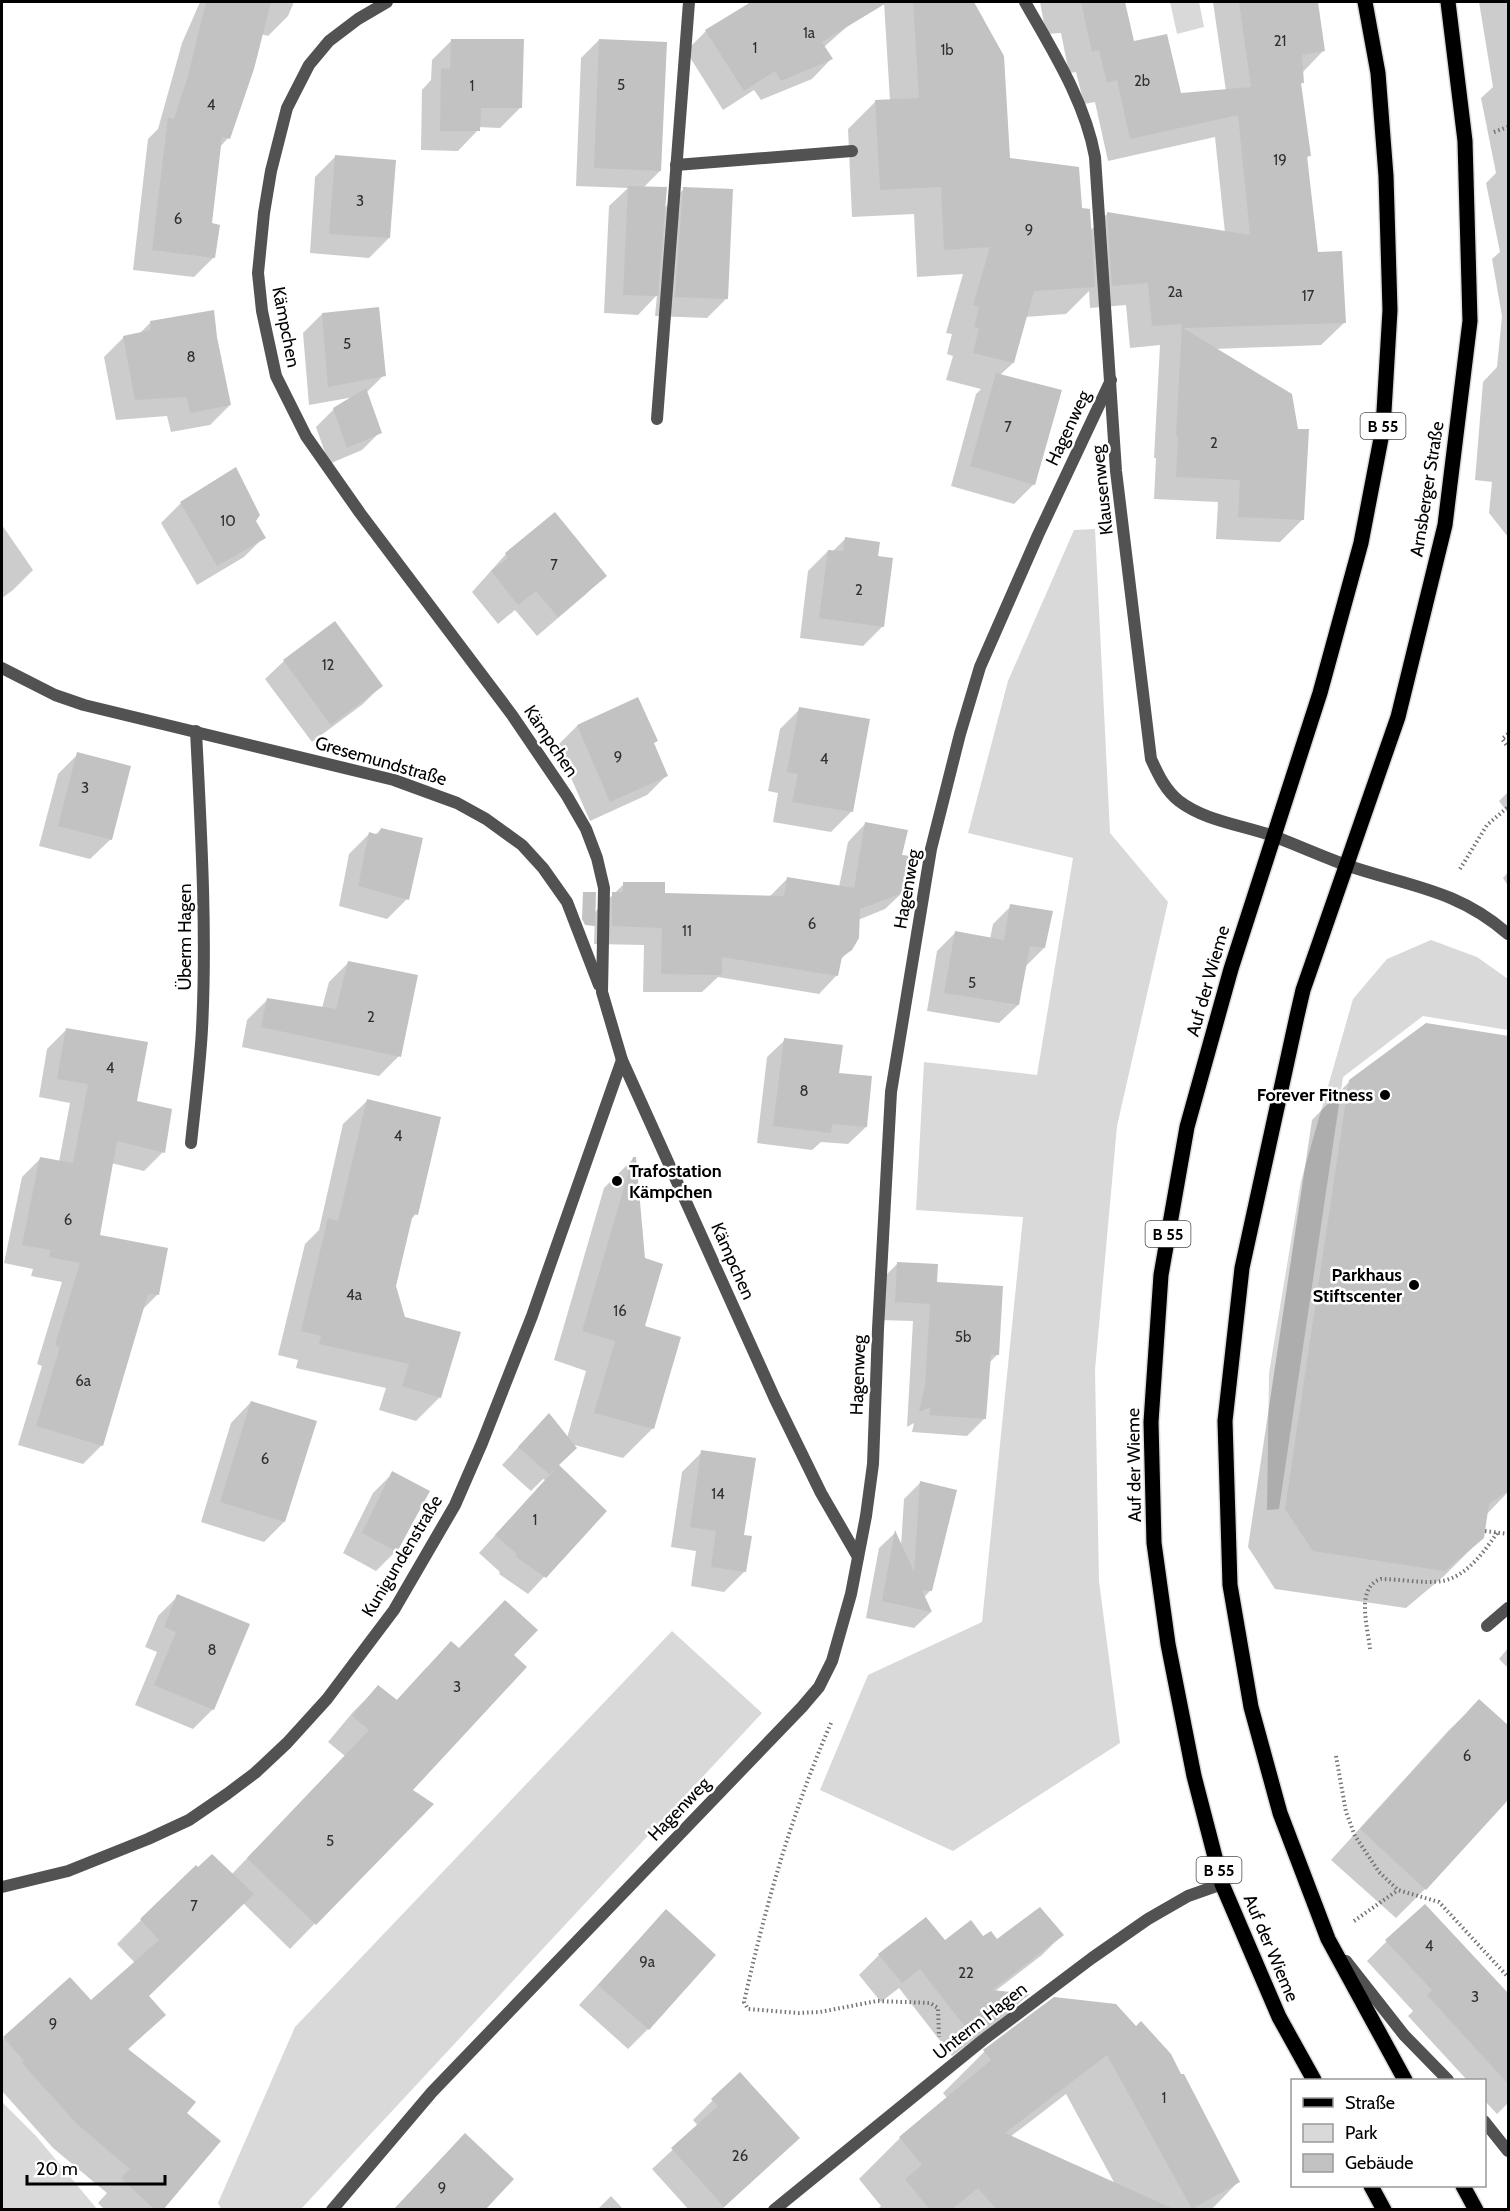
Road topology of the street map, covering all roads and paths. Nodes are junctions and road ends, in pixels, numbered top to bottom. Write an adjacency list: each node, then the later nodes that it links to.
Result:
1 (387, 2): 19 (street, Kämpchen)
2 (689, 2): 7 (street)
3 (1025, 2): 8 (street, Klausenweg)
4 (1365, 2): 15 (main road, B 55)
5 (1448, 2): 16 (main road, Arnsberger Straße)
6 (852, 151): 7 (street)
7 (676, 165): 9 (street)
8 (1111, 380): 15 (street, Klausenweg); 25 (street, Hagenweg)
9 (657, 419)
10 (2, 668): 11 (street, Gresemundstraße)
11 (196, 731): 19 (street, Gresemundstraße); 21 (street, Überm Hagen)
12 (1509, 734): 13 (path)
13 (1509, 747)
14 (1509, 807): 17 (path)
15 (1272, 836): 16 (street, Klausenweg); 31 (main road, Auf der Wieme / B 55)
16 (1346, 865): 17 (street); 34 (main road)
17 (1444, 894): 18 (street)
18 (1509, 934)
19 (602, 992): 20 (street, Kämpchen)
20 (622, 1060): 25 (street, Kämpchen); 32 (street, Kunigundenstraße)
21 (191, 1143)
22 (1485, 1531): 23 (path)
23 (1497, 1533): 24 (path); 28 (path)
24 (1509, 1534)
25 (858, 1557): 44 (street, Hagenweg)
26 (1509, 1608): 27 (street)
27 (1487, 1626)
28 (1370, 1649)
29 (832, 1720): 36 (path)
30 (1336, 1756): 33 (path)
31 (1222, 1884): 36 (street, Unterm Hagen); 37 (main road, Auf der Wieme / B 55)
32 (2, 1887)
33 (1398, 1890): 34 (path); 35 (path)
34 (1328, 1939): 38 (main road); 39 (street)
35 (1509, 1977)
36 (952, 2064): 45 (street, Unterm Hagen)
37 (1313, 2079)
38 (1404, 2079)
39 (1448, 2079)
40 (1486, 2122): 41 (street)
41 (1509, 2151)
42 (1372, 2187): 46 (main road)
43 (1464, 2187): 47 (main road)
44 (333, 2210)
45 (774, 2210)
46 (1384, 2210)
47 (1476, 2210)

